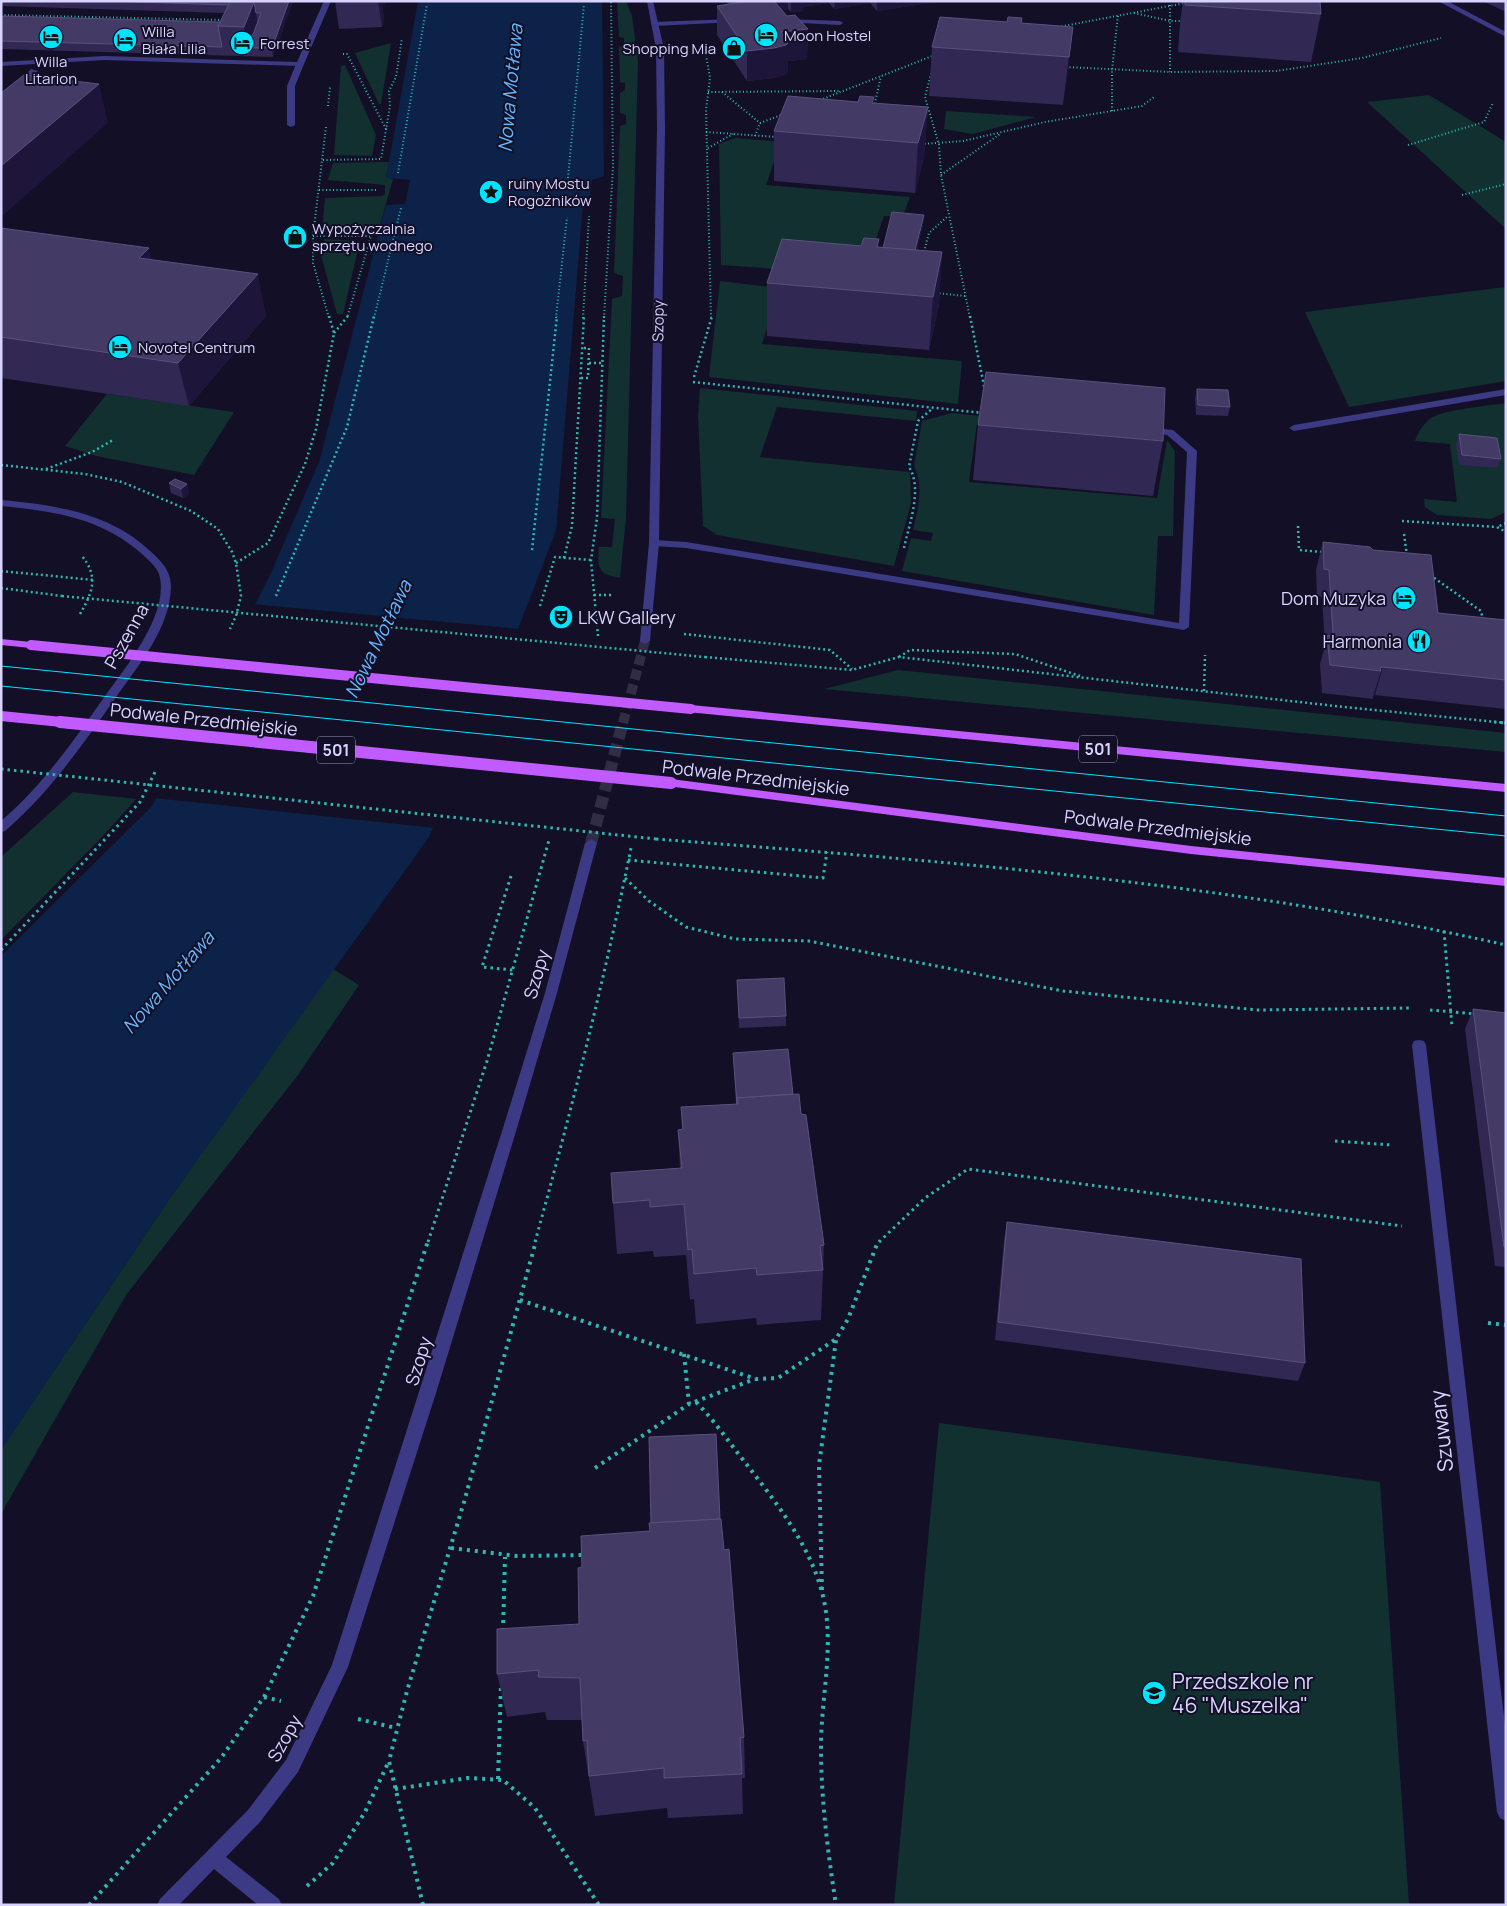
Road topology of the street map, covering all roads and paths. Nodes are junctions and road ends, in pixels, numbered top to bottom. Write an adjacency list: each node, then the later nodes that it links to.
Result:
1 (328, 1): 24 (street)
2 (611, 1): 78 (path)
3 (650, 1): 19 (street, Szopy)
4 (1441, 1): 21 (street)
5 (1186, 3): 8 (path)
6 (427, 4): 60 (path)
7 (584, 4): 62 (path)
8 (1170, 5): 9 (path); 15 (path)
9 (1131, 12): 11 (path); 15 (path)
10 (1, 15): 12 (path)
11 (1118, 15): 20 (path); 31 (path)
12 (228, 21)
13 (743, 21): 17 (street)
14 (778, 21): 18 (street)
15 (1170, 21): 16 (path); 33 (path)
16 (1189, 21)
17 (697, 22): 19 (street); 36 (path)
18 (840, 23)
19 (654, 24): 98 (street, Szopy)
20 (1056, 27)
21 (1506, 35)
22 (1446, 37): 33 (path)
23 (402, 38): 49 (path)
24 (304, 54): 25 (path); 28 (street)
25 (334, 54): 43 (path); 49 (path)
26 (935, 58): 34 (path)
27 (1, 64): 28 (street)
28 (300, 64): 48 (street)
29 (1063, 67): 31 (path)
30 (932, 68): 56 (path)
31 (1112, 70): 33 (path); 42 (path)
32 (34, 71): 41 (street)
33 (1170, 72)
34 (881, 76): 35 (path); 45 (path)
35 (842, 91): 37 (path); 39 (path)
36 (708, 92): 37 (path); 50 (path)
37 (722, 92): 47 (path)
38 (1154, 97): 42 (path)
39 (815, 102)
40 (1493, 103): 57 (path)
41 (1, 106)
42 (1112, 111): 51 (path)
43 (328, 112)
44 (788, 112): 47 (path)
45 (872, 112)
46 (327, 121): 59 (path)
47 (760, 123): 53 (path)
48 (291, 125)
49 (386, 130): 59 (path)
50 (706, 132): 52 (path); 58 (path)
51 (1004, 132): 56 (path); 61 (path)
52 (734, 134): 53 (path); 58 (path)
53 (755, 136): 54 (path)
54 (782, 137)
55 (920, 144): 56 (path)
56 (939, 145): 61 (path)
57 (1408, 146)
58 (707, 148): 80 (path)
59 (323, 160): 64 (path)
60 (398, 173)
61 (941, 175): 70 (path)
62 (568, 178)
63 (1506, 184): 66 (path)
64 (319, 190): 65 (path); 71 (path)
65 (377, 190)
66 (1462, 195)
67 (401, 208): 111 (path)
68 (567, 216): 99 (path)
69 (589, 216): 76 (path)
70 (949, 216): 72 (path); 74 (path)
71 (312, 236): 75 (path); 75 (path)
72 (923, 255)
73 (930, 293): 74 (path)
74 (965, 296): 83 (path)
75 (334, 332): 105 (path)
76 (582, 348): 77 (path); 79 (path)
77 (589, 363): 78 (path); 79 (path)
78 (601, 363): 104 (path)
79 (580, 378): 102 (path)
80 (693, 382): 81 (path); 84 (path)
81 (692, 388)
82 (1506, 392): 87 (street)
83 (985, 396)
84 (933, 408): 85 (path); 109 (path)
85 (989, 414)
86 (1133, 428): 109 (street)
87 (1294, 428)
88 (114, 440): 90 (path)
89 (1, 465): 90 (path)
90 (46, 470): 100 (path)
91 (1, 503): 127 (street, Pszenna)
92 (1402, 521): 95 (path)
93 (1506, 523): 95 (path)
94 (1298, 526): 101 (path)
95 (1497, 527): 96 (path)
96 (1506, 532)
97 (1404, 534): 103 (path)
98 (654, 543): 109 (street); 116 (street, Szopy)
99 (532, 550)
100 (232, 552)
101 (1328, 552)
102 (564, 558): 104 (path); 112 (path)
103 (1408, 559)
104 (591, 560): 115 (path)
105 (236, 563)
106 (1, 571): 108 (path)
107 (1424, 571): 113 (path)
108 (94, 580)
109 (894, 580)
110 (1, 588): 119 (path, bridge)
111 (276, 596)
112 (540, 606)
113 (1484, 625)
114 (684, 634): 119 (path)
115 (598, 636)
116 (645, 641)
117 (1, 642): 126 (main road, 501, bridge)
118 (899, 657): 119 (path); 121 (path); 121 (path)
119 (852, 670)
120 (1205, 670): 122 (path)
121 (1084, 678): 122 (path)
122 (1204, 691): 124 (path)
123 (1, 716): 135 (main road, Podwale Przedmiejskie / 501, bridge)
124 (1506, 723)
125 (1, 769): 131 (path, bridge)
126 (1506, 788)
127 (1, 828)
128 (549, 840): 138 (path)
129 (591, 844): 164 (street, Szopy)
130 (631, 848): 132 (path)
131 (827, 852): 132 (path); 136 (path)
132 (628, 860): 134 (path)
133 (511, 876): 138 (path)
134 (624, 878): 139 (path); 145 (path)
135 (1506, 882)
136 (1444, 931): 137 (path); 139 (path)
137 (1506, 945)
138 (513, 970): 166 (path)
139 (1450, 1011): 140 (path)
140 (1478, 1014)
141 (1419, 1045): 143 (street, Szuwary)
142 (1335, 1141): 143 (path)
143 (1430, 1147): 144 (street, Szuwary)
144 (1440, 1231): 148 (path); 163 (street, Szuwary)
145 (520, 1300): 149 (path); 154 (path)
146 (1488, 1322): 147 (path)
147 (1506, 1325)
148 (836, 1339): 150 (path); 157 (path)
149 (684, 1354): 150 (path); 152 (path)
150 (756, 1379): 151 (path)
151 (696, 1402): 152 (path); 157 (path)
152 (689, 1404): 153 (path)
153 (595, 1468)
154 (451, 1548): 156 (path); 160 (path)
155 (589, 1555): 156 (path)
156 (505, 1557): 158 (path)
157 (822, 1593): 171 (path)
158 (502, 1634)
159 (501, 1682): 161 (path)
160 (389, 1761): 162 (path); 165 (path)
161 (498, 1779): 162 (path); 170 (path)
162 (395, 1789): 169 (path)
163 (1506, 1812)
164 (214, 1858): 167 (street, Szopy); 168 (street)
165 (299, 1893)
166 (89, 1905)
167 (166, 1905)
168 (273, 1905)
169 (423, 1905)
170 (599, 1905)
171 (836, 1905)

